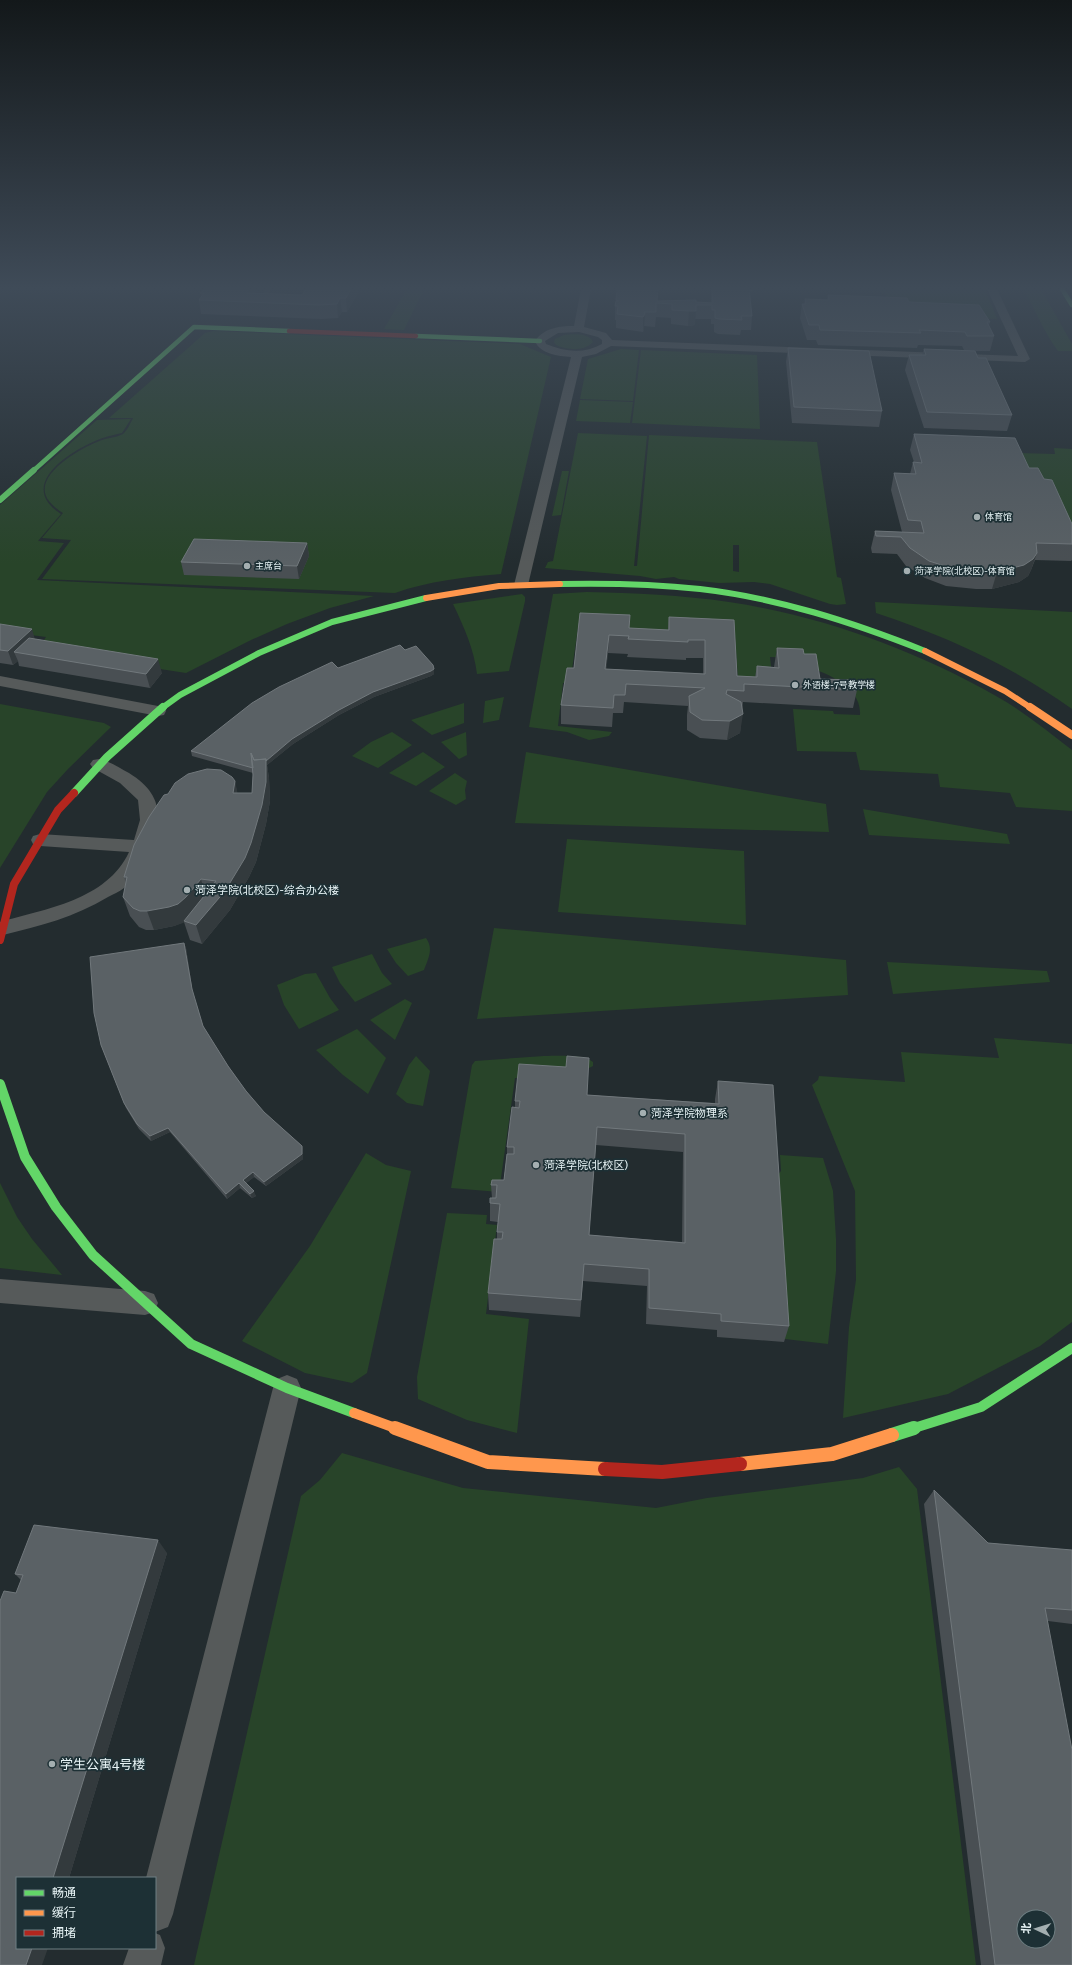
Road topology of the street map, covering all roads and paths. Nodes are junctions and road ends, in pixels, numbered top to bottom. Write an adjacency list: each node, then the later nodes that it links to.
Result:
1 (134, 381): 3 (street)
2 (570, 381): 4 (street)
3 (0, 500)
4 (521, 585): 6 (street); 7 (street)
5 (0, 682): 6 (street)
6 (158, 711): 8 (street)
7 (1072, 735)
8 (99, 764): 9 (street); 10 (street)
9 (40, 840): 10 (street); 11 (street)
10 (141, 847): 11 (street)
11 (1, 934)
12 (0, 1084): 14 (street)
13 (0, 1291): 14 (street)
14 (145, 1303): 16 (street)
15 (1072, 1348): 16 (street)
16 (287, 1388): 17 (street)
17 (156, 1910)
18 (146, 1949): 19 (street)
19 (142, 1965)

